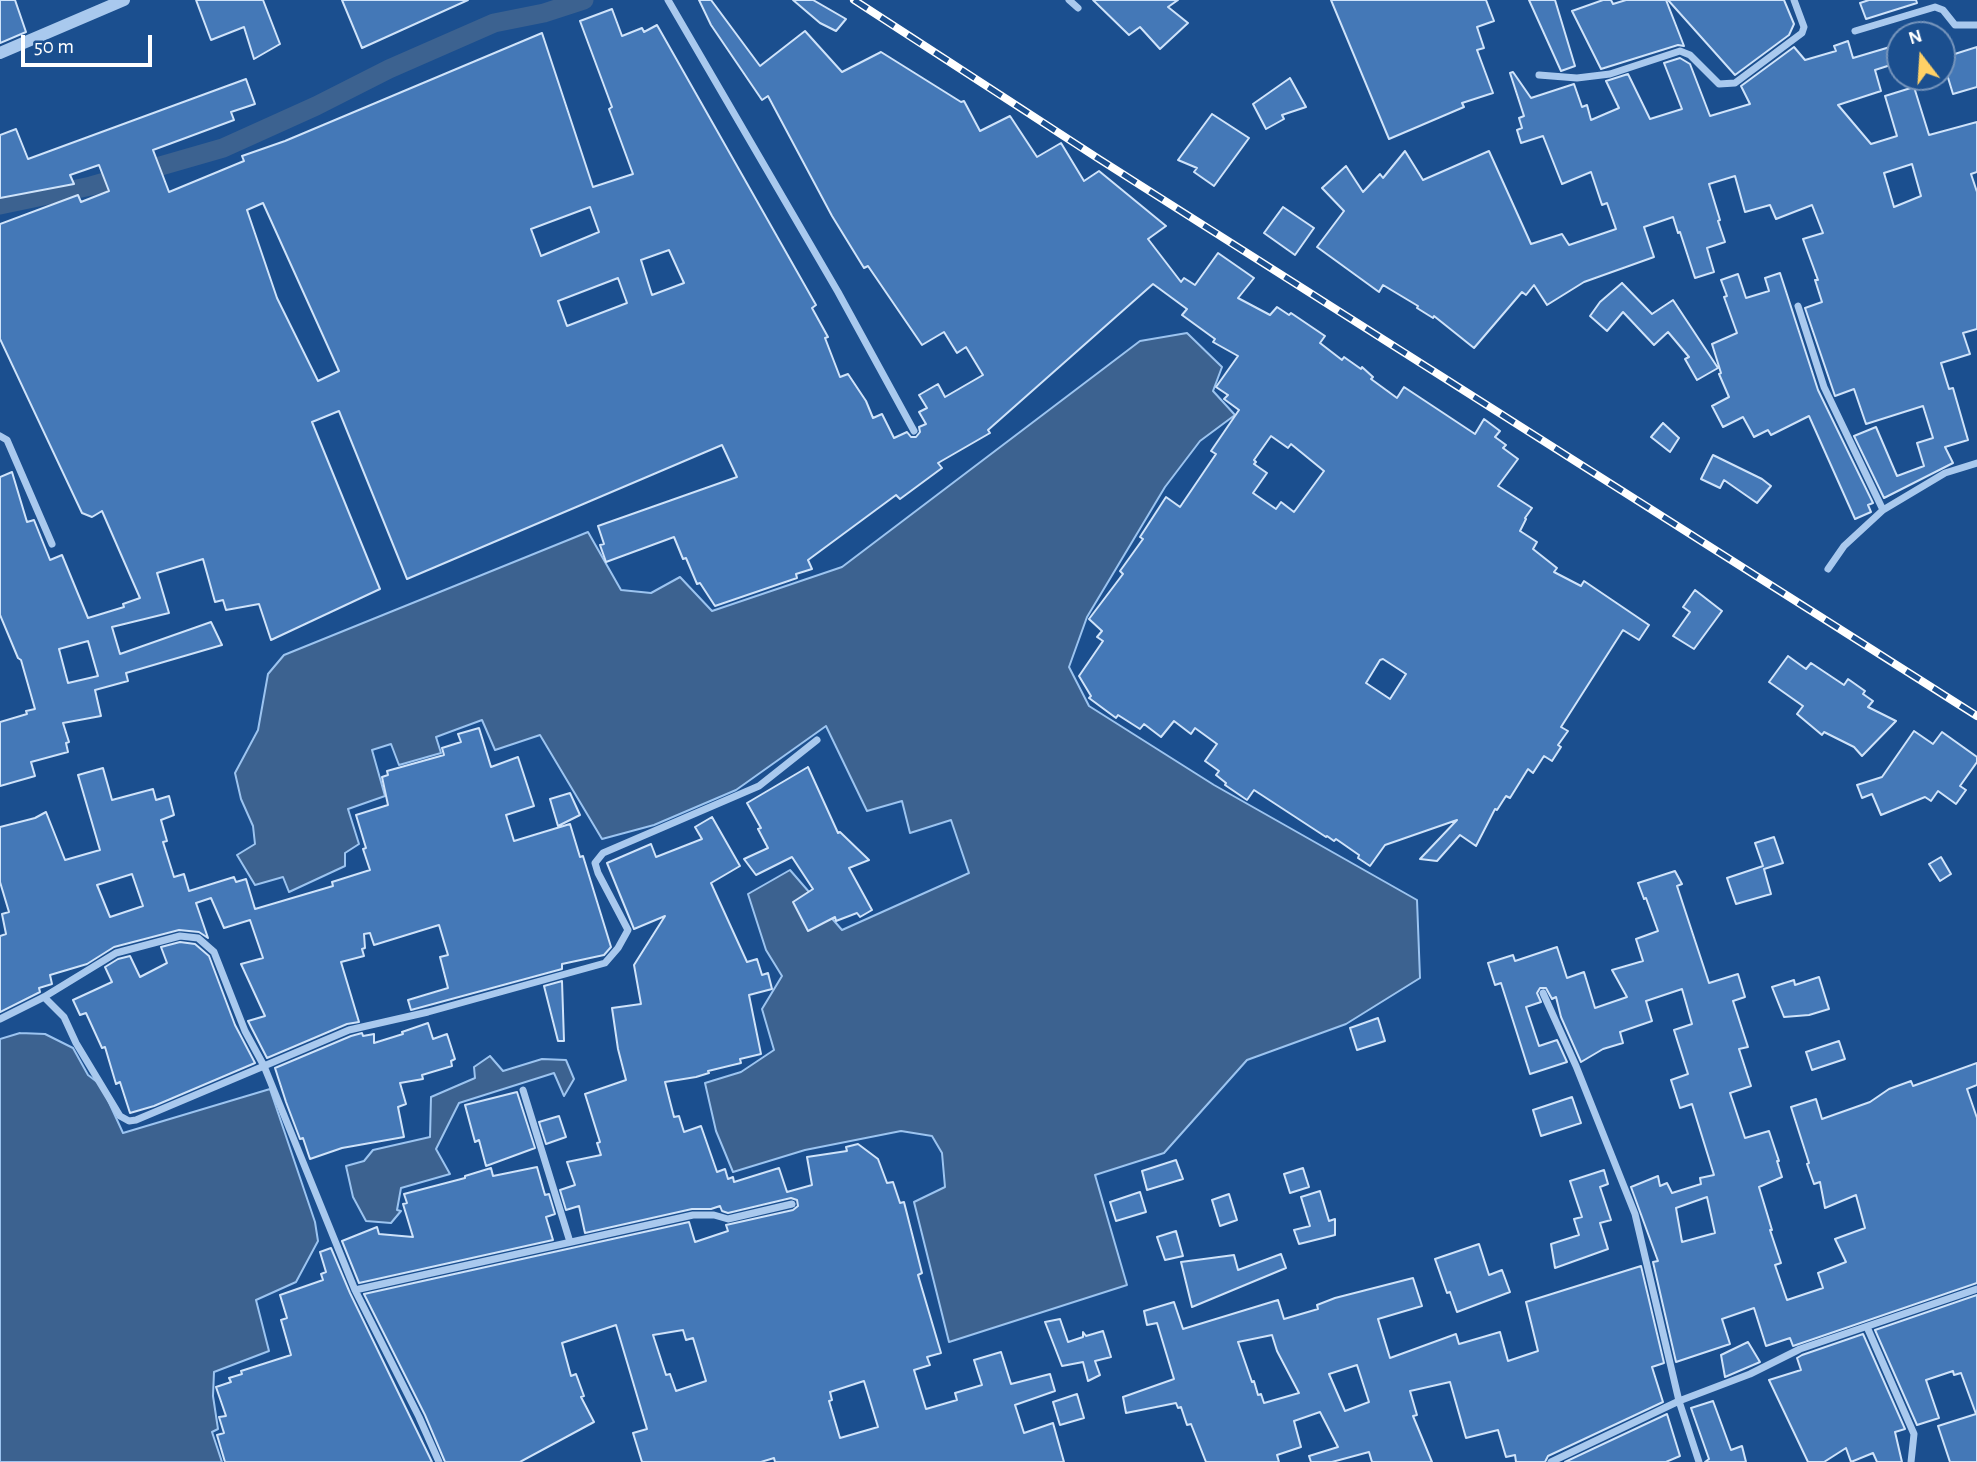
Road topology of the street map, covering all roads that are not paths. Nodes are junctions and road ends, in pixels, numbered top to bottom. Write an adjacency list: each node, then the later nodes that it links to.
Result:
1 (124, 0): 8 (street)
2 (668, 0): 11 (street)
3 (1069, 0): 5 (street)
4 (1794, 0): 9 (street)
5 (1078, 8)
6 (1977, 25): 7 (street)
7 (1855, 31)
8 (0, 53)
9 (1539, 75)
10 (1798, 306): 14 (street)
11 (914, 431)
12 (0, 436): 15 (street)
13 (1977, 463): 14 (street)
14 (1883, 510): 16 (street)
15 (52, 544)
16 (1828, 569)
17 (817, 740): 21 (street)
18 (1544, 993): 28 (street)
19 (44, 997): 20 (street); 21 (street); 21 (street)
20 (0, 1019)
21 (264, 1066): 26 (street)
22 (523, 1090): 24 (street)
23 (792, 1204): 24 (street)
24 (570, 1242): 26 (street)
25 (1977, 1289): 27 (street)
26 (355, 1290): 29 (street)
27 (1867, 1326): 28 (street); 32 (street)
28 (1679, 1401): 30 (street); 31 (street)
29 (439, 1462)
30 (1551, 1462)
31 (1699, 1462)
32 (1911, 1462)

